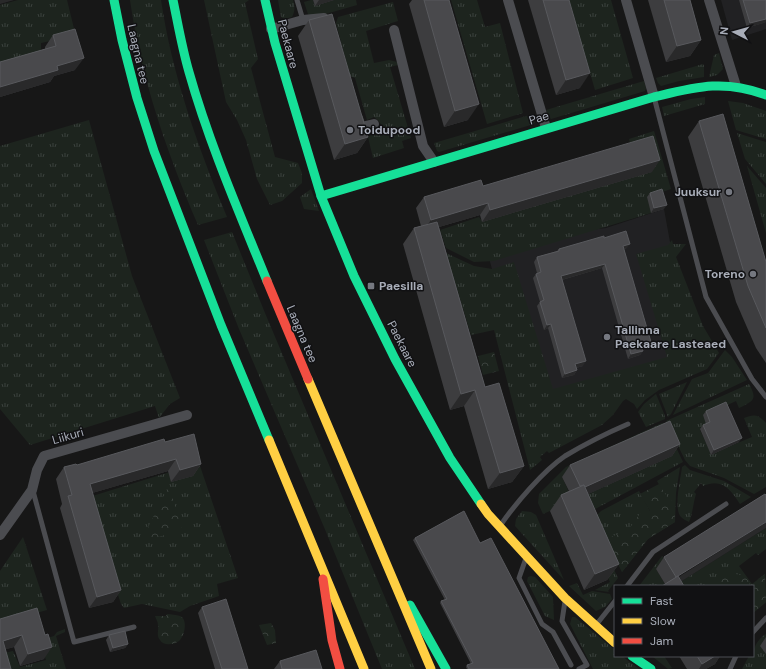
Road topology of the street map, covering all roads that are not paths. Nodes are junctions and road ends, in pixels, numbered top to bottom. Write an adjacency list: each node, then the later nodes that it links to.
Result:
1 (114, 0): 29 (street, Laagna tee)
2 (174, 0): 27 (street, Laagna tee)
3 (265, 0): 10 (street, Paekaare)
4 (297, 0): 8 (lane)
5 (508, 0): 17 (street)
6 (626, 0): 14 (street)
7 (709, 0): 12 (street)
8 (303, 20): 9 (street); 10 (street)
9 (331, 24)
10 (271, 29): 19 (street, Paekaare)
11 (394, 30): 18 (street)
12 (736, 86): 13 (street, Pae); 14 (street, Pae)
13 (766, 95)
14 (654, 97): 17 (street, Pae); 20 (lane)
15 (355, 105): 16 (street)
16 (374, 124)
17 (546, 128): 18 (street, Pae)
18 (434, 162): 19 (street, Pae)
19 (321, 196): 25 (street, Paekaare)
20 (766, 397)
21 (187, 415): 23 (street, Liikuri)
22 (628, 424): 25 (lane)
23 (32, 490): 26 (street, Liikuri); 35 (lane)
24 (726, 504): 30 (lane)
25 (499, 526): 28 (street, Paekaare)
26 (0, 535)
27 (381, 552): 43 (street, Laagna tee); 44 (street)
28 (526, 557): 31 (street, Paekaare); 40 (lane)
29 (320, 560): 41 (street); 42 (street, Laagna tee)
30 (627, 585)
31 (565, 598): 34 (street, Paekaare); 45 (lane)
32 (614, 602): 34 (lane)
33 (766, 618): 36 (lane)
34 (596, 626): 37 (street, Paekaare)
35 (134, 627)
36 (754, 631)
37 (614, 642)
38 (633, 657): 46 (street)
39 (736, 657): 47 (lane)
40 (571, 665)
41 (340, 669)
42 (364, 669)
43 (431, 669)
44 (446, 669)
45 (579, 669)
46 (651, 669)
47 (730, 669)

